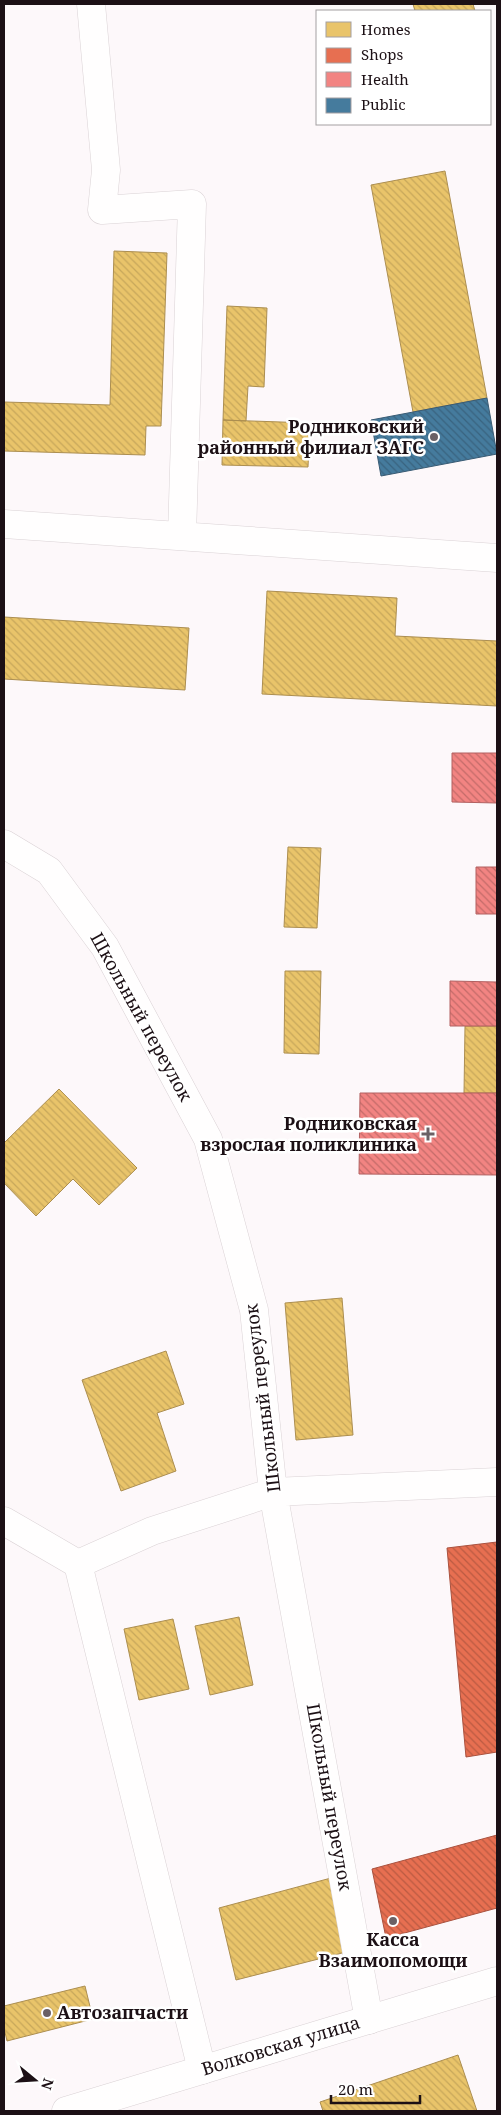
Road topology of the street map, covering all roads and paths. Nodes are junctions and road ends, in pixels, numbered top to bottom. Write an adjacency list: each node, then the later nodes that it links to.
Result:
1 (91, 4): 3 (street)
2 (4, 524): 3 (street)
3 (182, 536): 4 (street)
4 (497, 558)
5 (4, 844): 7 (street, Школьный переулок)
6 (497, 1482): 7 (street)
7 (273, 1492): 9 (street); 11 (street, Школьный переулок)
8 (4, 1521): 9 (street)
9 (78, 1564): 12 (street)
10 (497, 1981): 11 (street, Волковская улица)
11 (369, 2020): 12 (street, Волковская улица)
12 (202, 2070): 13 (street, Волковская улица)
13 (66, 2111)

